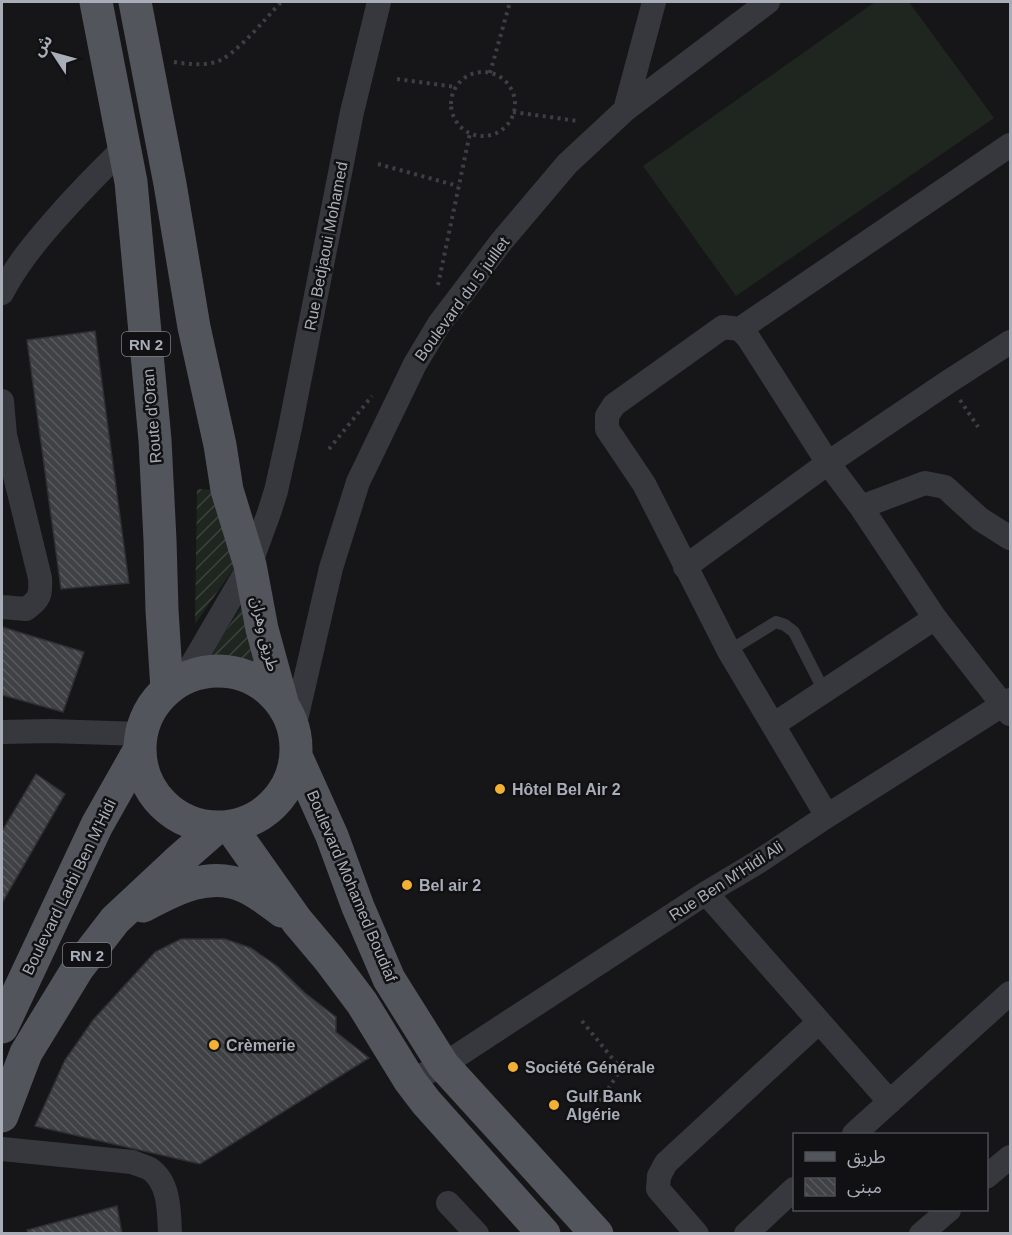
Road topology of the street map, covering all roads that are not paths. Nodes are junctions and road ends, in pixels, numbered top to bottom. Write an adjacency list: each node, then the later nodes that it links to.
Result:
1 (96, 2): 8 (main road, Route d'Oran / RN 2)
2 (135, 2): 17 (main road, RN 2)
3 (379, 2): 17 (street, Rue Bedjaoui Mohamed)
4 (654, 2): 6 (street)
5 (768, 2): 6 (street, Boulevard du 5 juillet)
6 (625, 110): 26 (street, Boulevard du 5 juillet)
7 (1011, 145): 10 (street)
8 (124, 148): 9 (street); 22 (main road, Route d'Oran / RN 2)
9 (2, 293)
10 (740, 329): 14 (street); 18 (street)
11 (1011, 342): 14 (street)
12 (2, 402): 13 (street)
13 (3, 438): 19 (street)
14 (828, 463): 15 (street); 18 (street)
15 (861, 507): 16 (street); 20 (street)
16 (1011, 538)
17 (250, 565): 22 (street, Rue Bedjaoui Mohamed); 26 (main road, طريق وهران / RN 2)
18 (685, 567): 21 (street)
19 (2, 607)
20 (935, 618): 23 (street); 24 (street)
21 (729, 651): 23 (lane); 25 (street)
22 (175, 685): 26 (main road); 28 (main road)
23 (824, 691): 25 (street)
24 (1008, 706): 29 (street, Rue Ben M'Hidi Ali)
25 (774, 725): 29 (street)
26 (290, 729): 30 (main road); 37 (main road, Boulevard Mohamed Boudiaf)
27 (2, 732): 28 (street)
28 (140, 742): 30 (main road); 36 (main road, Boulevard Larbi Ben M'Hidi / RN 2)
29 (827, 816): 31 (street, Rue Ben M'Hidi Ali)
30 (224, 827): 32 (main road, RN 2); 33 (main road)
31 (705, 894): 35 (street); 37 (street, Rue Ben M'Hidi Ali)
32 (115, 920): 33 (main road); 40 (main road, RN 2)
33 (297, 921): 38 (main road)
34 (1011, 993): 39 (street)
35 (819, 1022): 39 (street); 52 (street)
36 (2, 1027)
37 (444, 1065): 38 (street, Rue Ben M'Hidi Ali); 51 (main road, Boulevard Mohamed Boudiaf)
38 (410, 1081): 50 (main road)
39 (890, 1102): 41 (street)
40 (2, 1116)
41 (855, 1133)
42 (2, 1149): 48 (street)
43 (1011, 1157): 44 (street)
44 (988, 1176)
45 (793, 1191): 53 (street)
46 (448, 1203): 49 (street)
47 (947, 1211): 54 (street)
48 (171, 1233)
49 (477, 1233)
50 (544, 1233)
51 (597, 1233)
52 (697, 1233)
53 (746, 1233)
54 (921, 1233)

